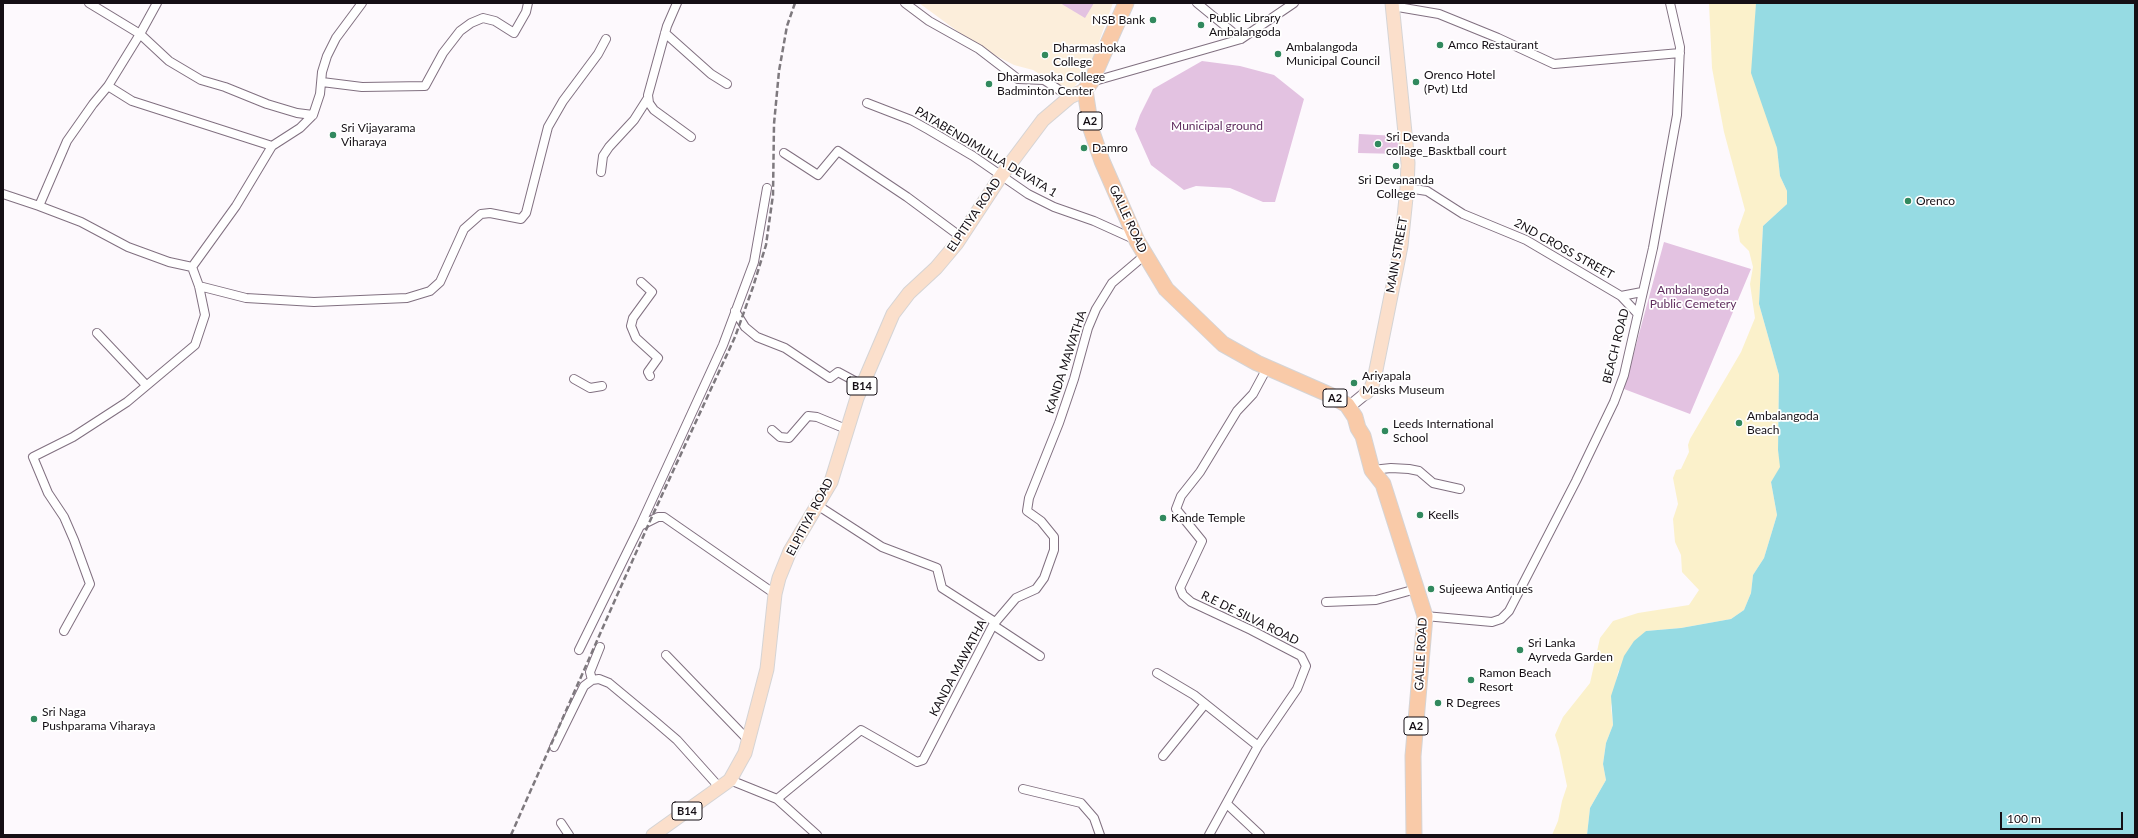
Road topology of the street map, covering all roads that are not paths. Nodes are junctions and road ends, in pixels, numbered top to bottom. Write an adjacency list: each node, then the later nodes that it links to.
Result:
1 (89, 3): 13 (street)
2 (157, 3): 13 (street)
3 (362, 3): 17 (street)
4 (528, 3): 17 (street)
5 (677, 3): 12 (street)
6 (905, 3): 21 (street)
7 (1126, 3): 20 (highway)
8 (1197, 3): 15 (street)
9 (1294, 3): 15 (street)
10 (1670, 3): 16 (street, BEACH ROAD)
11 (1392, 5): 16 (street); 31 (main road, MAIN STREET)
12 (665, 33): 18 (street); 22 (street)
13 (140, 34): 19 (street); 24 (street)
14 (606, 39): 39 (street)
15 (1240, 40): 20 (street)
16 (1680, 53): 40 (street, BEACH ROAD)
17 (322, 82): 24 (street)
18 (727, 84)
19 (108, 86): 26 (street); 33 (street)
20 (1088, 86): 21 (main road, ELPITIYA ROAD / B14); 35 (highway, GALLE ROAD / A2)
21 (1070, 97): 29 (main road, ELPITIYA ROAD / B14)
22 (648, 98): 25 (street); 28 (street)
23 (867, 103): 29 (street, PATABENDIMULLA DEVATA 1)
24 (313, 115): 26 (street)
25 (691, 137)
26 (272, 146): 37 (street)
27 (784, 153): 34 (street)
28 (601, 172)
29 (1001, 176): 34 (main road, ELPITIYA ROAD / B14); 35 (street, PATABENDIMULLA DEVATA 1)
30 (767, 188): 42 (street)
31 (1407, 188): 41 (street, 2ND CROSS STREET); 52 (main road, MAIN STREET)
32 (3, 194): 33 (street)
33 (39, 206): 37 (street)
34 (961, 237): 51 (main road, ELPITIYA ROAD / B14)
35 (1137, 241): 36 (highway, GALLE ROAD / A2)
36 (1144, 255): 45 (highway, GALLE ROAD / A2); 64 (street, KANDA MAWATHA)
37 (192, 267): 39 (street)
38 (640, 282): 46 (street)
39 (199, 286): 49 (street)
40 (1642, 292): 41 (street, 2ND CROSS STREET); 43 (street, BEACH ROAD)
41 (1621, 296): 43 (street, 2ND CROSS STREET)
42 (735, 311): 51 (street); 59 (street)
43 (1637, 313): 63 (street, BEACH ROAD)
44 (97, 333): 49 (street)
45 (1268, 368): 47 (highway, GALLE ROAD / A2); 74 (street, R.E DE SILVA ROAD)
46 (650, 376)
47 (1290, 377): 52 (highway, GALLE ROAD / A2); 55 (highway, GALLE ROAD / A2)
48 (574, 379): 50 (street)
49 (146, 385): 65 (street)
50 (602, 386)
51 (862, 386): 53 (main road, ELPITIYA ROAD / B14)
52 (1360, 398): 55 (highway, GALLE ROAD / A2)
53 (846, 429): 54 (street); 58 (main road, ELPITIYA ROAD / B14)
54 (772, 430)
55 (1363, 436): 56 (highway, GALLE ROAD / A2)
56 (1372, 470): 57 (street); 60 (highway, GALLE ROAD / A2)
57 (1460, 489)
58 (817, 505): 61 (main road, ELPITIYA ROAD / B14); 64 (street)
59 (640, 526): 61 (street); 67 (street)
60 (1416, 589): 62 (street); 63 (highway, GALLE ROAD / A2)
61 (775, 594): 73 (main road, ELPITIYA ROAD / B14)
62 (1326, 602)
63 (1425, 616): 88 (highway, GALLE ROAD / A2)
64 (994, 624): 69 (street); 79 (street, KANDA MAWATHA)
65 (64, 631)
66 (600, 647): 71 (street)
67 (579, 650)
68 (666, 656): 73 (street)
69 (1040, 656)
70 (1157, 673): 72 (street)
71 (592, 680): 75 (street); 77 (street)
72 (1205, 704): 74 (street); 76 (street)
73 (749, 741): 77 (main road, ELPITIYA ROAD / B14)
74 (1258, 746): 80 (street, R.E DE SILVA ROAD)
75 (554, 748)
76 (1163, 756)
77 (725, 784): 79 (street); 83 (main road, ELPITIYA ROAD / B14)
78 (1023, 789): 85 (street)
79 (777, 799): 84 (street)
80 (1227, 804): 86 (street, R.E DE SILVA ROAD); 87 (street)
81 (561, 823): 82 (street)
82 (569, 835)
83 (653, 835)
84 (817, 835)
85 (1100, 835)
86 (1209, 835)
87 (1260, 835)
88 (1414, 835)

